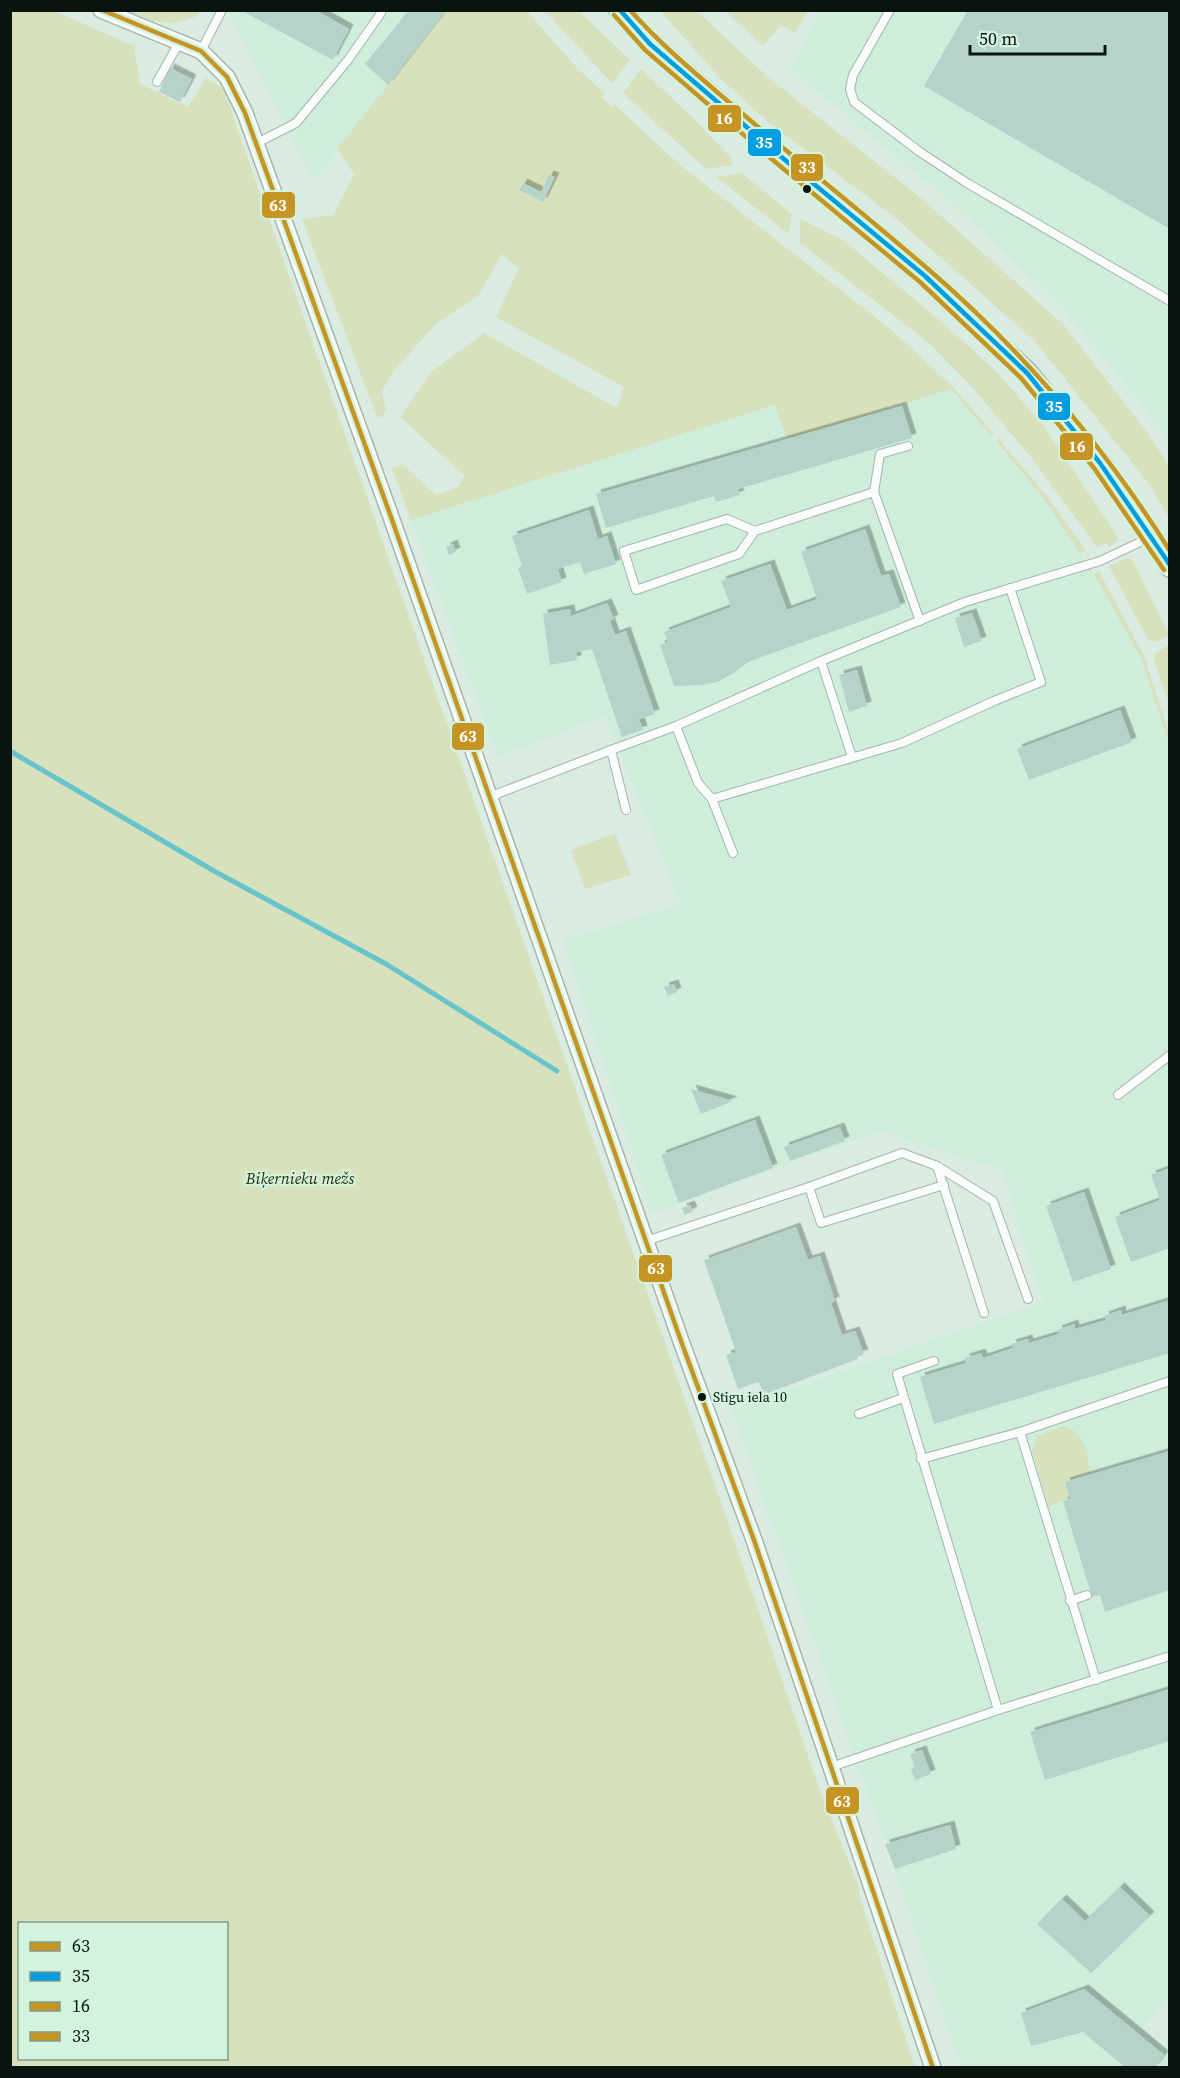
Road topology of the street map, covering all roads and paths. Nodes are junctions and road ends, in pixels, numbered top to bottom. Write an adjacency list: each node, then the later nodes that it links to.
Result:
1 (101, 10): 6 (street)
2 (222, 10): 7 (lane)
3 (620, 10): 14 (main road)
4 (890, 10): 10 (lane)
5 (381, 13): 9 (lane)
6 (180, 41): 7 (street); 8 (lane)
7 (201, 51): 9 (street)
8 (157, 82)
9 (257, 143): 22 (street)
10 (1170, 302)
11 (908, 446): 12 (lane)
12 (874, 492): 13 (lane); 17 (lane)
13 (755, 531): 13 (lane)
14 (1152, 537): 15 (main road); 16 (lane)
15 (1170, 566)
16 (1010, 588): 17 (lane); 21 (lane)
17 (920, 621): 18 (lane)
18 (821, 661): 19 (lane); 21 (lane)
19 (676, 726): 20 (lane); 23 (lane)
20 (611, 750): 22 (lane); 24 (lane)
21 (852, 757): 23 (lane)
22 (489, 796): 31 (street)
23 (712, 799): 25 (lane)
24 (626, 810)
25 (733, 853)
26 (1170, 1055): 27 (lane)
27 (1118, 1095)
28 (938, 1166): 29 (lane); 30 (lane); 32 (lane)
29 (944, 1185): 30 (lane); 33 (lane)
30 (809, 1187): 31 (lane)
31 (646, 1241): 45 (street)
32 (1028, 1299)
33 (984, 1313)
34 (933, 1361): 36 (lane)
35 (1170, 1381): 38 (lane)
36 (903, 1398): 37 (lane); 39 (lane)
37 (859, 1414)
38 (1020, 1432): 39 (lane); 41 (lane)
39 (921, 1459): 44 (lane)
40 (1087, 1595): 41 (lane)
41 (1070, 1601): 43 (lane)
42 (1170, 1656): 43 (lane)
43 (1095, 1680): 44 (lane)
44 (998, 1710): 45 (lane)
45 (831, 1767): 46 (street)
46 (933, 2067)

